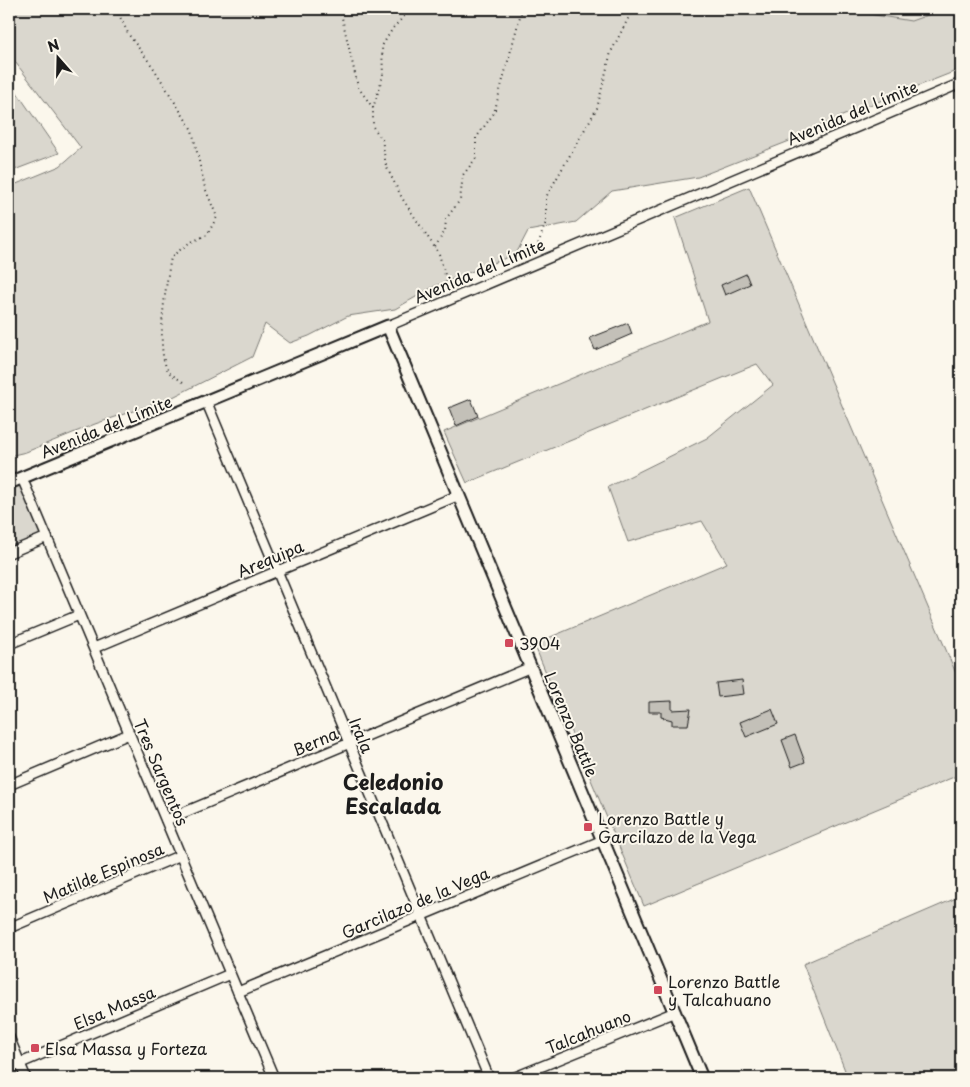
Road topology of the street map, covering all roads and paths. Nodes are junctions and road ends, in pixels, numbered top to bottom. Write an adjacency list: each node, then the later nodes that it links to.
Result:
1 (116, 9): 12 (path)
2 (340, 9): 7 (path)
3 (410, 9): 7 (path)
4 (522, 9): 8 (path)
5 (633, 9): 9 (path)
6 (961, 83): 9 (street, Avenida del Límite)
7 (373, 108): 8 (path)
8 (434, 247): 10 (path)
9 (518, 271): 11 (street, Avenida del Límite)
10 (445, 276)
11 (388, 326): 13 (street, Avenida del Límite); 16 (street, Lorenzo Battle)
12 (186, 384)
13 (206, 403): 14 (street, Avenida del Límite); 19 (street, Irala)
14 (22, 478): 15 (street, Avenida del Límite); 17 (street, Tres Sargentos)
15 (9, 484)
16 (459, 495): 19 (street, Arequipa); 23 (street, Lorenzo Battle)
17 (47, 537): 18 (street); 20 (street, Tres Sargentos)
18 (9, 553)
19 (277, 572): 22 (street, Arequipa); 25 (street, Irala)
20 (79, 615): 21 (street); 22 (street, Tres Sargentos)
21 (9, 644)
22 (94, 648): 24 (street, Tres Sargentos)
23 (531, 667): 25 (street, Berna); 28 (street, Lorenzo Battle)
24 (129, 734): 26 (street); 27 (street, Tres Sargentos)
25 (349, 743): 27 (street, Berna); 30 (street, Irala)
26 (9, 785)
27 (166, 820): 29 (street, Tres Sargentos)
28 (603, 840): 30 (street, Garcilazo de la Vega); 34 (street, Lorenzo Battle)
29 (180, 856): 31 (street, Matilde Espinosa); 32 (street, Tres Sargentos)
30 (421, 916): 33 (street, Garcilazo de la Vega); 40 (street, Irala)
31 (9, 928)
32 (230, 974): 33 (street, Tres Sargentos); 36 (street, Elsa Massa)
33 (238, 992): 39 (street, Tres Sargentos)
34 (675, 1012): 41 (street, Talcahuano); 42 (street, Lorenzo Battle)
35 (9, 1037): 36 (street)
36 (20, 1063): 37 (street, Elsa Massa); 38 (street)
37 (9, 1068)
38 (26, 1078)
39 (274, 1078)
40 (489, 1078)
41 (513, 1078)
42 (702, 1078)

